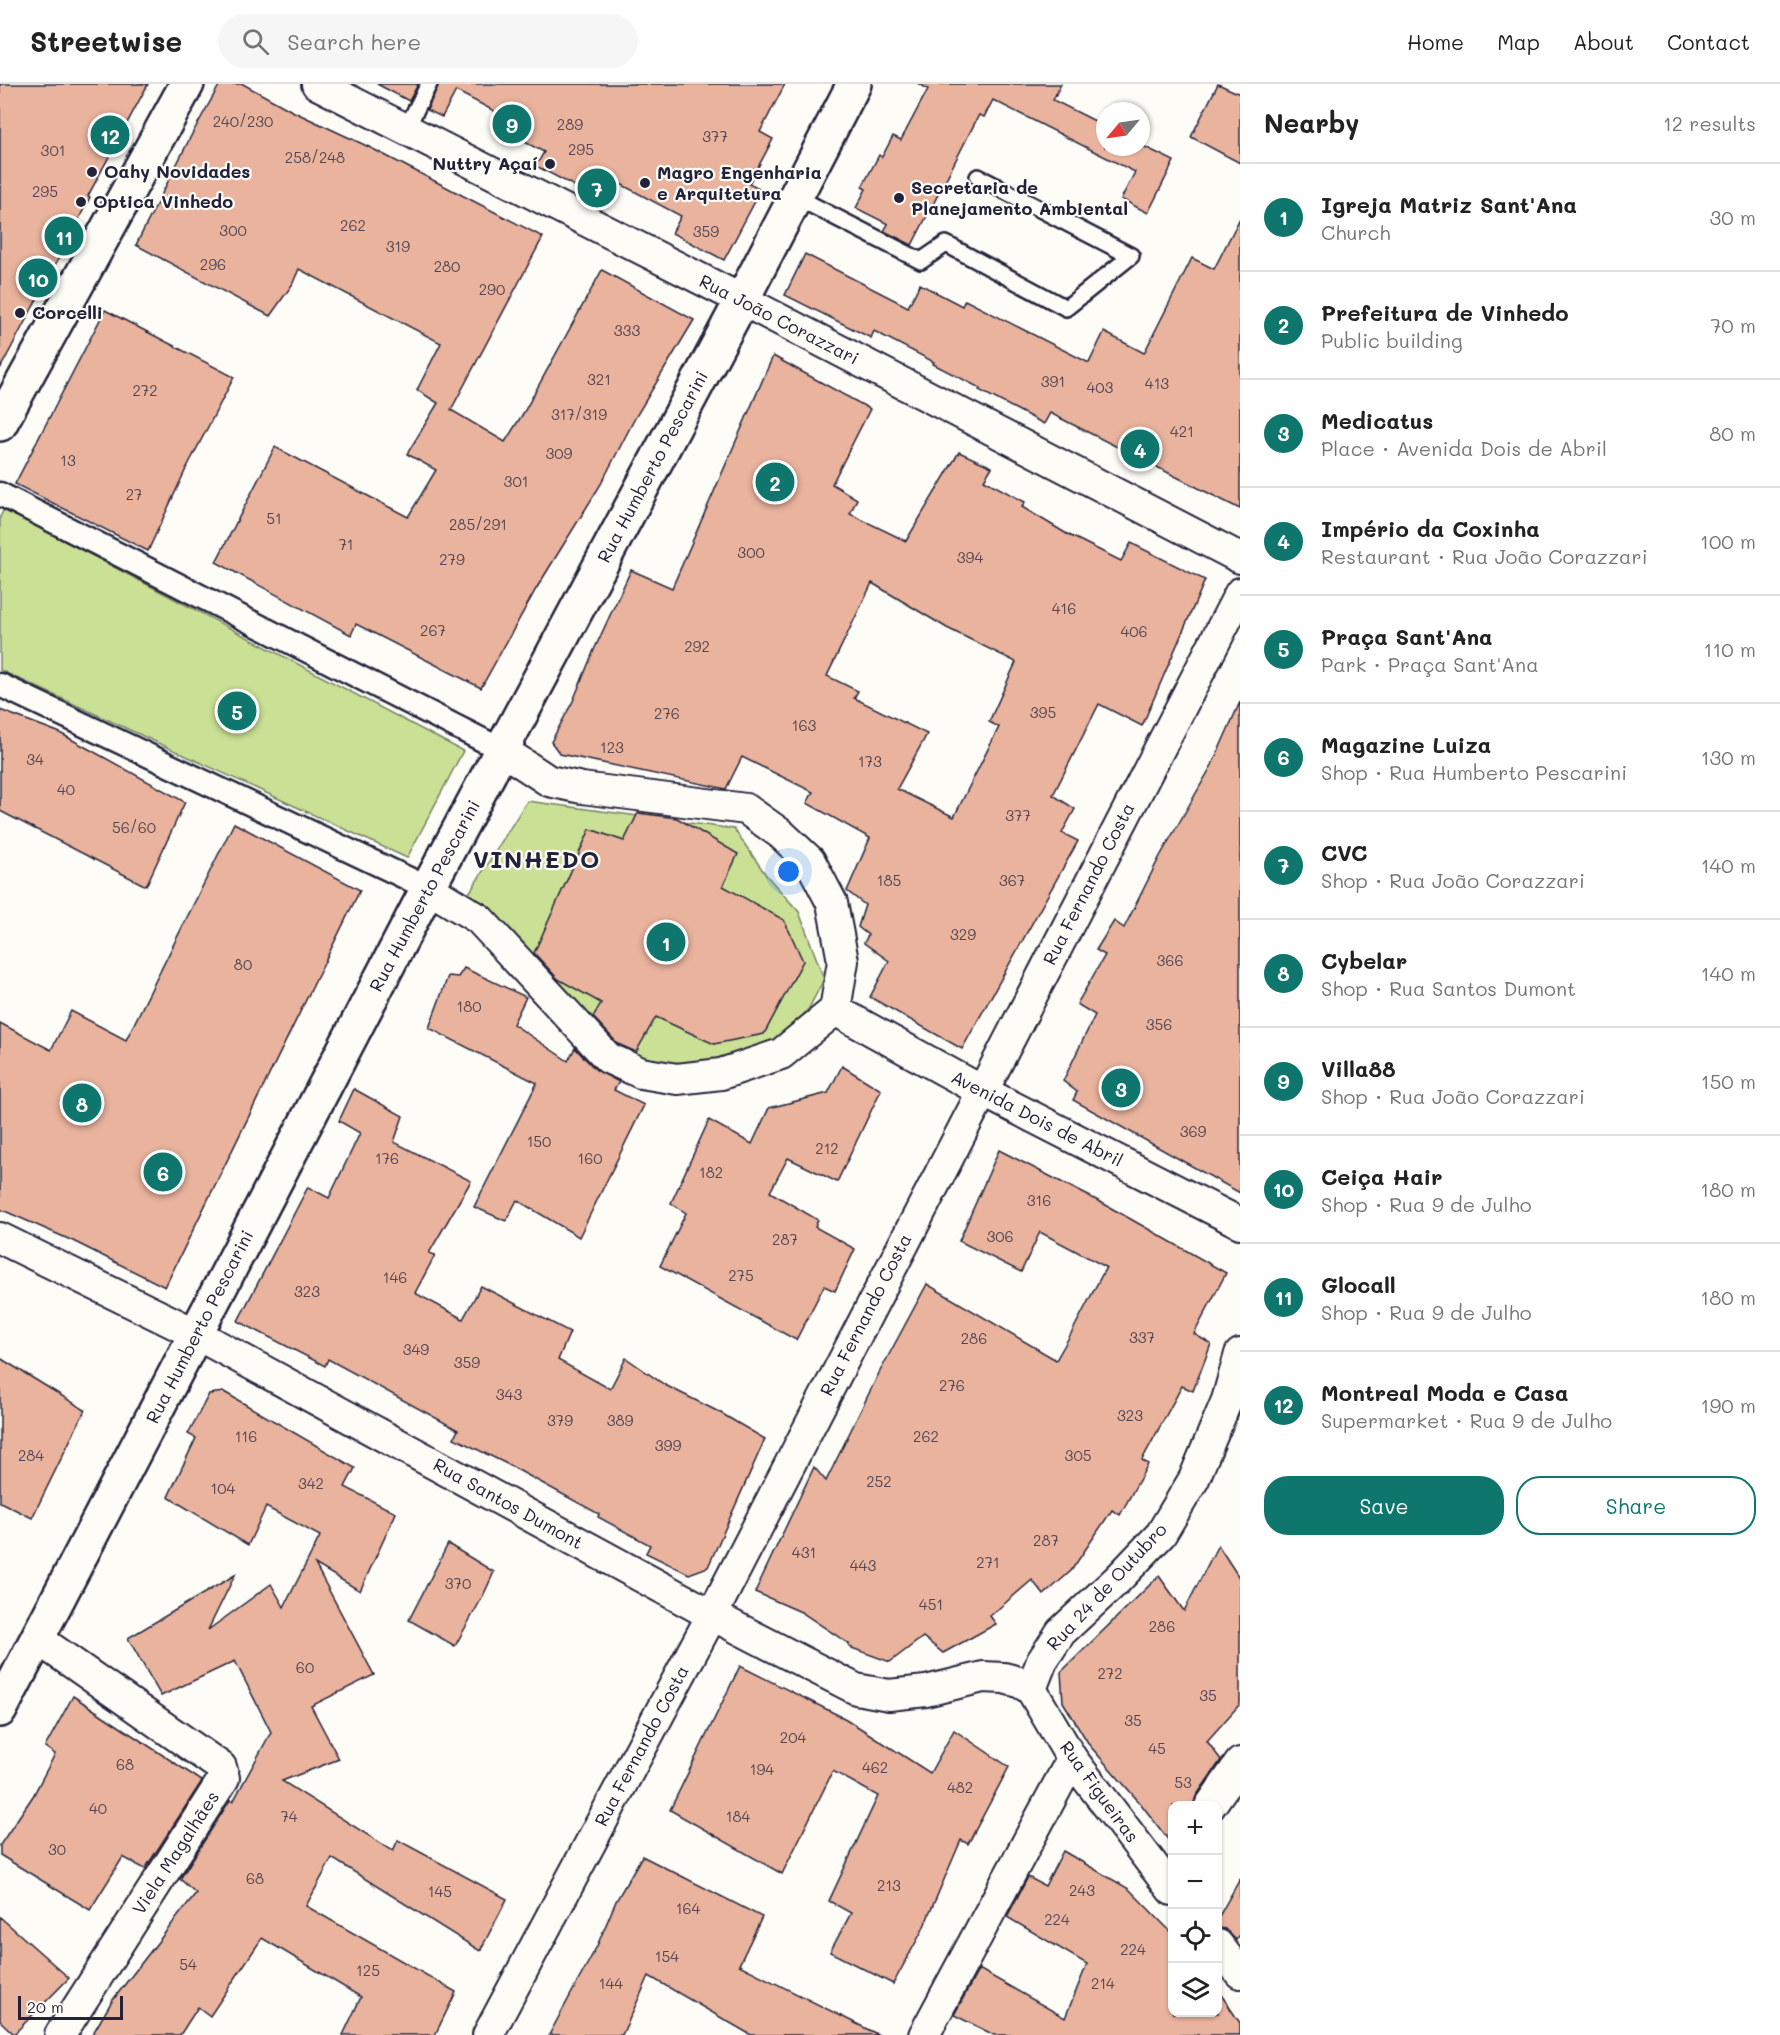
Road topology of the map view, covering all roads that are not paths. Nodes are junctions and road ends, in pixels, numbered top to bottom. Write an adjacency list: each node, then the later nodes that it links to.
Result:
1 (187, 84): 9 (street)
2 (317, 84): 5 (street, Rua João Corazzari)
3 (429, 84): 5 (lane)
4 (854, 84): 7 (street, Rua Humberto Pescarini)
5 (406, 129): 8 (street, Rua João Corazzari)
6 (978, 177): 7 (lane)
7 (796, 197): 8 (street, Rua Humberto Pescarini)
8 (742, 300): 11 (street, Rua João Corazzari); 14 (street, Rua Humberto Pescarini)
9 (0, 424)
10 (0, 494): 14 (street)
11 (1240, 558)
12 (1240, 593): 17 (street, Rua Fernando Costa)
13 (0, 685): 15 (street)
14 (502, 750): 15 (street, Rua Humberto Pescarini); 16 (street)
15 (428, 888): 16 (street); 20 (street, Rua Humberto Pescarini)
16 (835, 1010): 17 (street, Avenida Dois de Abril)
17 (982, 1091): 18 (street, Avenida Dois de Abril); 22 (street, Rua Fernando Costa)
18 (1240, 1223)
19 (0, 1238): 20 (street, Rua Santos Dumont)
20 (196, 1334): 22 (street, Rua Santos Dumont); 23 (street, Rua Humberto Pescarini)
21 (1240, 1354): 24 (street, Rua 24 de Outubro)
22 (712, 1615): 24 (street, Rua Santos Dumont); 33 (street, Rua Fernando Costa)
23 (38, 1639): 25 (street, Rua Humberto Pescarini); 32 (street, Viela Magalhães)
24 (1031, 1689): 26 (street, Rua Figueiras)
25 (0, 1710)
26 (1072, 1759): 29 (street, Rua Figueiras); 34 (street)
27 (1240, 1763): 28 (street)
28 (1213, 1801)
29 (1168, 1874)
30 (1222, 1951): 31 (street)
31 (1240, 1973)
32 (60, 2035)
33 (488, 2035)
34 (924, 2035)

